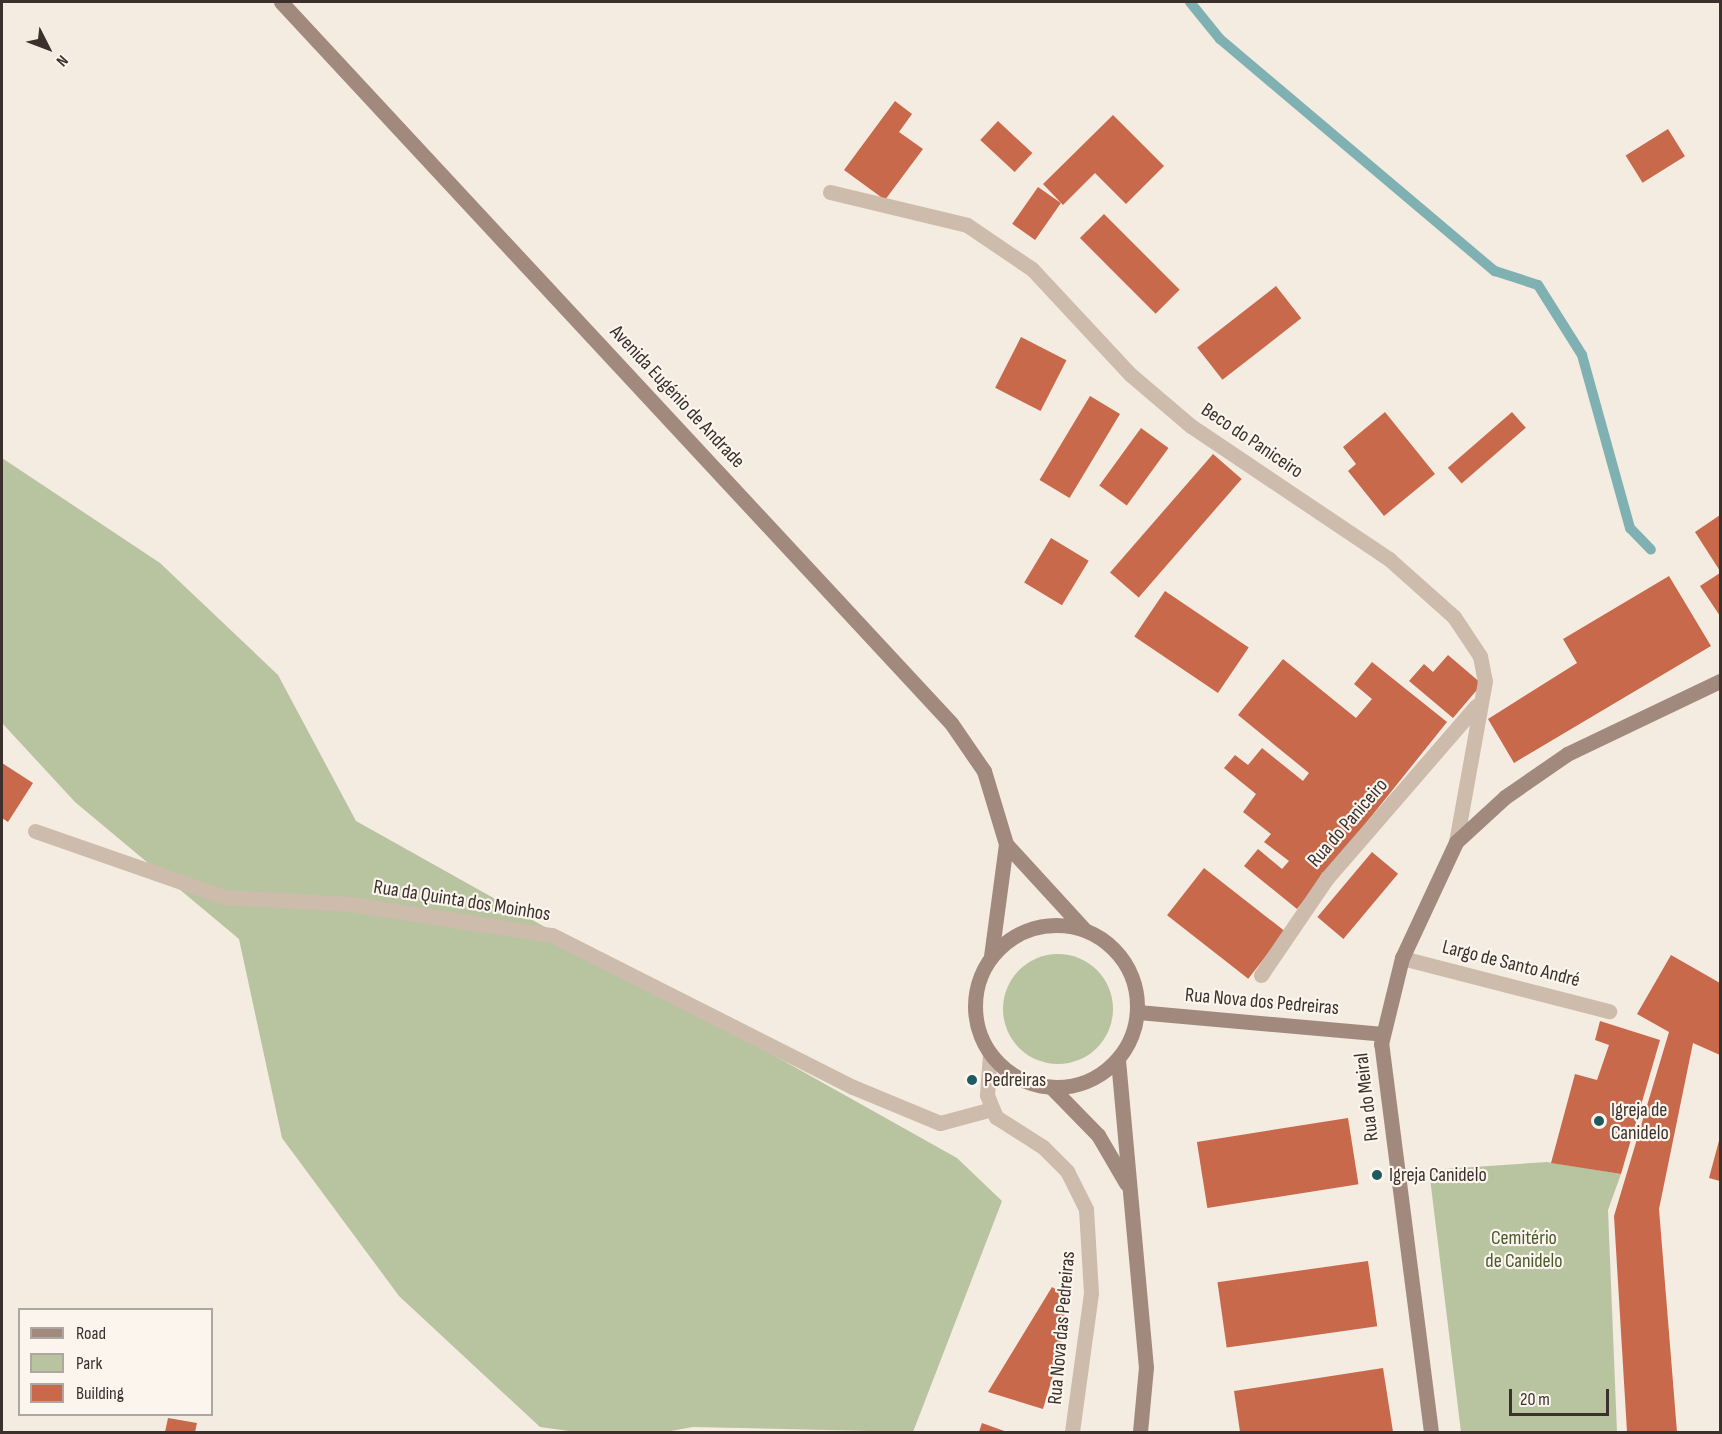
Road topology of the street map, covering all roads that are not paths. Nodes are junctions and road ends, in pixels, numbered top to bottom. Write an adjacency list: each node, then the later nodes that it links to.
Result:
1 (281, 2): 7 (main road, Avenida Eugénio de Andrade)
2 (830, 192): 4 (street, Beco do Paniceiro)
3 (1720, 681): 6 (main road)
4 (1476, 706): 6 (street, Beco do Paniceiro); 11 (street, Rua do Paniceiro)
5 (35, 831): 18 (street, Rua da Quinta dos Moinhos)
6 (1456, 842): 10 (main road, Rua do Meiral)
7 (1006, 844): 8 (main road, Avenida Eugénio de Andrade); 9 (main road, Avenida Eugénio de Andrade)
8 (1084, 929): 9 (main road, Avenida Eugénio de Andrade); 13 (main road, Avenida Eugénio de Andrade)
9 (991, 957): 15 (main road, Avenida Eugénio de Andrade)
10 (1402, 958): 12 (street, Largo de Santo André); 14 (main road, Rua do Meiral)
11 (1261, 975)
12 (1610, 1011)
13 (1138, 1012): 14 (main road, Rua Nova dos Pedreiras); 16 (main road, Avenida Eugénio de Andrade)
14 (1383, 1034): 22 (main road, Rua do Meiral)
15 (990, 1054): 17 (main road, Avenida Eugénio de Andrade); 18 (street)
16 (1118, 1060): 17 (main road, Avenida Eugénio de Andrade); 19 (main road, Avenida Eugénio de Andrade)
17 (1052, 1088): 19 (main road, Avenida Eugénio de Andrade)
18 (993, 1109): 20 (street, Rua Nova das Pedreiras)
19 (1130, 1191): 21 (main road, Avenida Eugénio de Andrade)
20 (1072, 1432)
21 (1140, 1432)
22 (1431, 1432)

